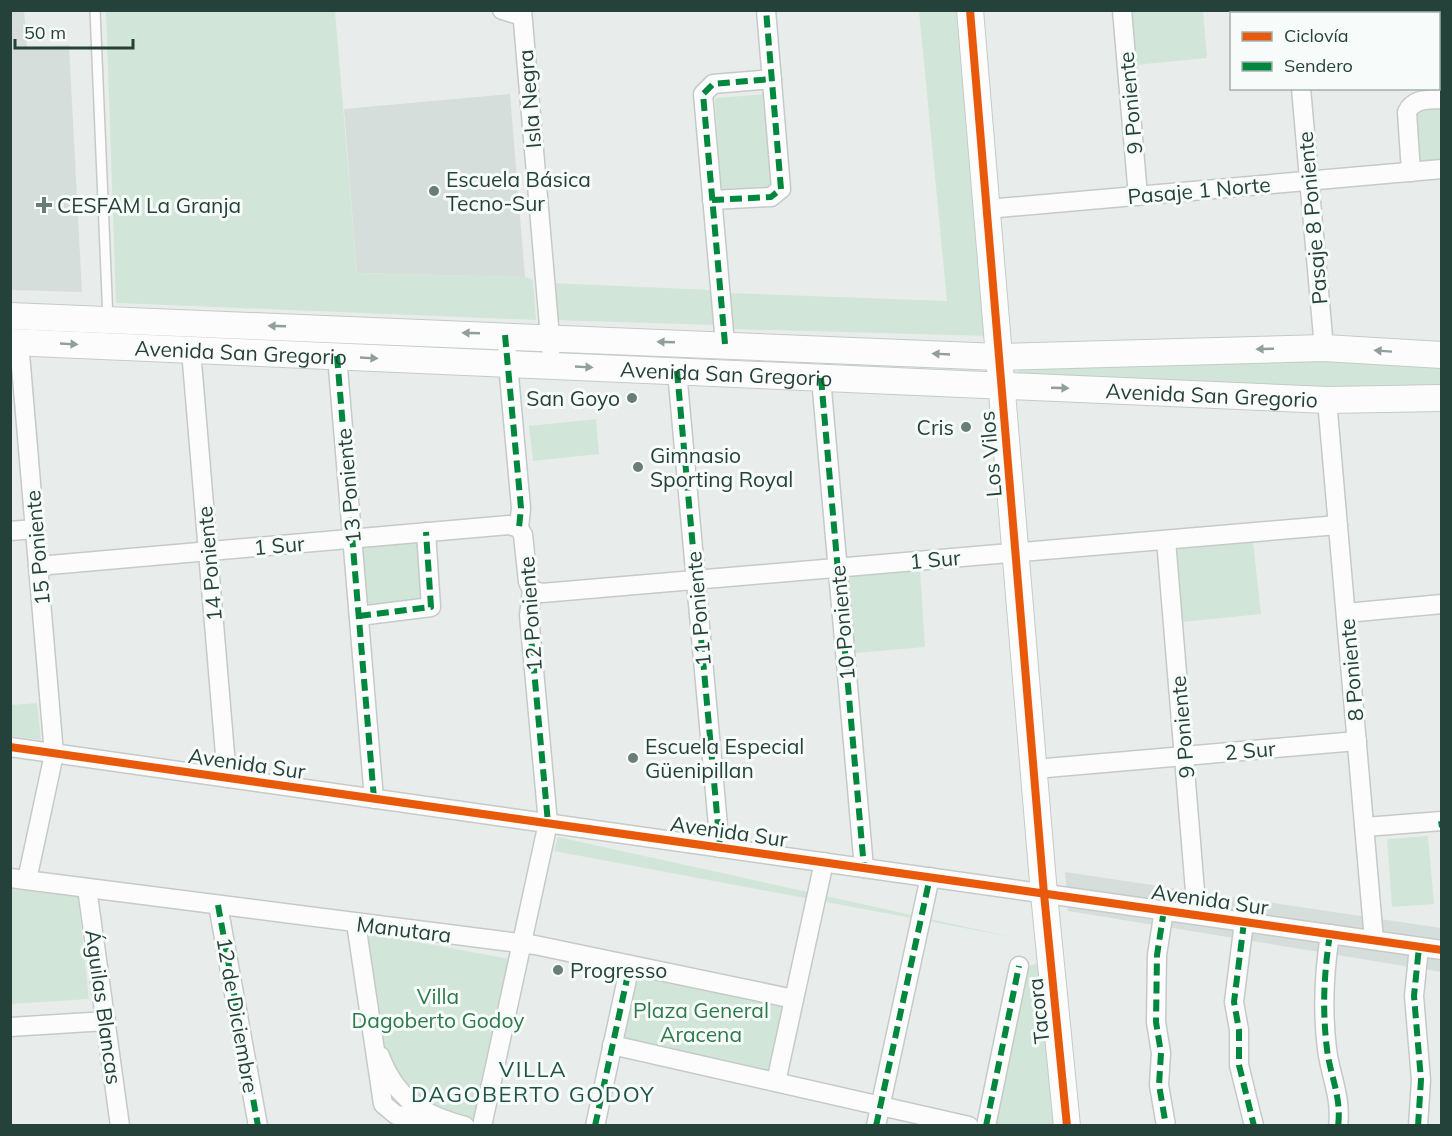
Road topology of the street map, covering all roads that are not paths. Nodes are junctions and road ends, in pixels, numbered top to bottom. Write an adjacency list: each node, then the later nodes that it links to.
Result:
1 (95, 10): 17 (lane)
2 (502, 10): 6 (street)
3 (766, 10): 7 (street)
4 (970, 10): 15 (main road, Los Vilos)
5 (1122, 10): 13 (street, 9 Poniente)
6 (522, 13): 19 (street, Isla Negra)
7 (772, 79): 14 (street); 14 (street)
8 (1301, 90): 12 (street, Pasaje 8 Poniente)
9 (1442, 99): 11 (street)
10 (1442, 169): 11 (street, Pasaje 1 Norte)
11 (1411, 172): 12 (street, Pasaje 1 Norte)
12 (1309, 181): 13 (street, Pasaje 1 Norte); 22 (street, Pasaje 8 Poniente)
13 (1138, 196): 15 (street, Pasaje 1 Norte)
14 (712, 200): 21 (street)
15 (987, 209): 26 (main road, Los Vilos)
16 (10, 316): 17 (main road, Avenida San Gregorio)
17 (108, 333): 18 (main road, Avenida San Gregorio, one-way to 17); 20 (main road, Avenida San Gregorio, one-way to 17); 23 (main road, Avenida San Gregorio)
18 (506, 335): 19 (main road, Avenida San Gregorio); 27 (street, 12 Poniente)
19 (550, 337): 21 (main road, Avenida San Gregorio, one-way to 19); 28 (street, Isla Negra)
20 (15, 342): 36 (street, 15 Poniente)
21 (725, 344): 26 (main road, Avenida San Gregorio, one-way to 21)
22 (1324, 348): 24 (main road, Avenida San Gregorio, one-way to 22); 26 (main road, Avenida San Gregorio, one-way to 26)
23 (190, 350): 25 (main road, Avenida San Gregorio); 41 (street, 14 Poniente)
24 (1442, 355)
25 (337, 356): 27 (main road, Avenida San Gregorio, one-way to 27); 39 (street, 13 Poniente)
26 (999, 357): 31 (main road, Los Vilos)
27 (508, 364): 28 (main road, Avenida San Gregorio); 35 (street, 12 Poniente)
28 (552, 366): 29 (main road, Avenida San Gregorio, one-way to 29)
29 (677, 371): 30 (main road, Avenida San Gregorio); 45 (street, 11 Poniente)
30 (821, 378): 31 (main road, Avenida San Gregorio); 44 (street, 10 Poniente)
31 (1002, 385): 33 (main road, Avenida San Gregorio, one-way to 33); 42 (main road, Los Vilos)
32 (1442, 398): 33 (main road, Avenida San Gregorio)
33 (1327, 399): 34 (street, 8 Poniente)
34 (1338, 525): 40 (street, 1 Sur); 48 (street, 8 Poniente)
35 (519, 528): 38 (street, 1 Sur); 46 (street, 12 Poniente)
36 (35, 529): 37 (street); 43 (street, 15 Poniente)
37 (10, 531)
38 (426, 532): 39 (street, 1 Sur); 49 (street)
39 (352, 539): 41 (street, 1 Sur); 49 (street, 13 Poniente)
40 (1167, 540): 42 (street, 1 Sur); 53 (street, 9 Poniente)
41 (208, 551): 43 (street, 1 Sur); 55 (street, 14 Poniente)
42 (1016, 552): 44 (street, 1 Sur); 54 (main road, Los Vilos)
43 (38, 566): 52 (street, 15 Poniente)
44 (837, 568): 45 (street, 1 Sur); 63 (street, 10 Poniente)
45 (696, 580): 46 (street, 1 Sur); 61 (street, 11 Poniente)
46 (532, 590): 58 (street, 12 Poniente)
47 (1442, 604): 48 (street)
48 (1346, 613): 50 (street, 8 Poniente)
49 (359, 616): 56 (street, 13 Poniente)
50 (1357, 741): 53 (street, 2 Sur); 59 (street, 8 Poniente)
51 (10, 747): 52 (street, Avenida Sur)
52 (54, 754): 55 (street, Avenida Sur); 65 (street, 15 Poniente)
53 (1184, 756): 54 (street, 2 Sur); 70 (street, 9 Poniente)
54 (1035, 769): 67 (main road, Los Vilos)
55 (227, 778): 56 (street, Avenida Sur)
56 (374, 799): 58 (street, Avenida Sur)
57 (1441, 821): 59 (street); 60 (street)
58 (548, 824): 61 (street, Avenida Sur); 75 (street, 12 Poniente)
59 (1365, 827): 74 (street, 8 Poniente)
60 (1442, 828)
61 (720, 848): 62 (street, Avenida Sur)
62 (824, 862): 63 (street, Avenida Sur); 80 (street)
63 (864, 868): 64 (street, Avenida Sur)
64 (930, 877): 67 (street, Avenida Sur); 86 (street)
65 (19, 879): 66 (street, Manutara)
66 (87, 888): 68 (street, Manutara); 81 (street, Águilas Blancas)
67 (1044, 894): 69 (street, Avenida Sur); 97 (main road, Tacora)
68 (218, 905): 72 (street, Manutara); 90 (street, 12 de Diciembre)
69 (1164, 910): 70 (street, Avenida Sur); 98 (street)
70 (1197, 915): 71 (street, Avenida Sur)
71 (1244, 922): 73 (street, Avenida Sur); 99 (street)
72 (356, 923): 75 (street, Manutara); 83 (street)
73 (1330, 934): 74 (street, Avenida Sur); 100 (street)
74 (1374, 940): 76 (street, Avenida Sur)
75 (522, 944): 78 (street, Manutara); 92 (street, 12 Poniente)
76 (1419, 947): 77 (street, Avenida Sur); 101 (street)
77 (1442, 950)
78 (630, 965): 80 (street, Manutara); 84 (street)
79 (1019, 966): 96 (street, Tacora)
80 (794, 999): 85 (street)
81 (106, 1021): 82 (street); 89 (street, Águilas Blancas)
82 (10, 1027)
83 (375, 1040): 87 (street); 88 (street)
84 (612, 1045): 85 (street); 93 (street)
85 (776, 1082): 86 (street)
86 (881, 1106): 94 (street); 95 (street)
87 (436, 1119): 88 (street); 91 (street)
88 (395, 1120)
89 (120, 1125)
90 (258, 1125)
91 (465, 1125)
92 (482, 1125)
93 (596, 1125)
94 (876, 1125)
95 (969, 1125)
96 (986, 1125)
97 (1067, 1125)
98 (1166, 1125)
99 (1254, 1125)
100 (1338, 1125)
101 (1418, 1125)

